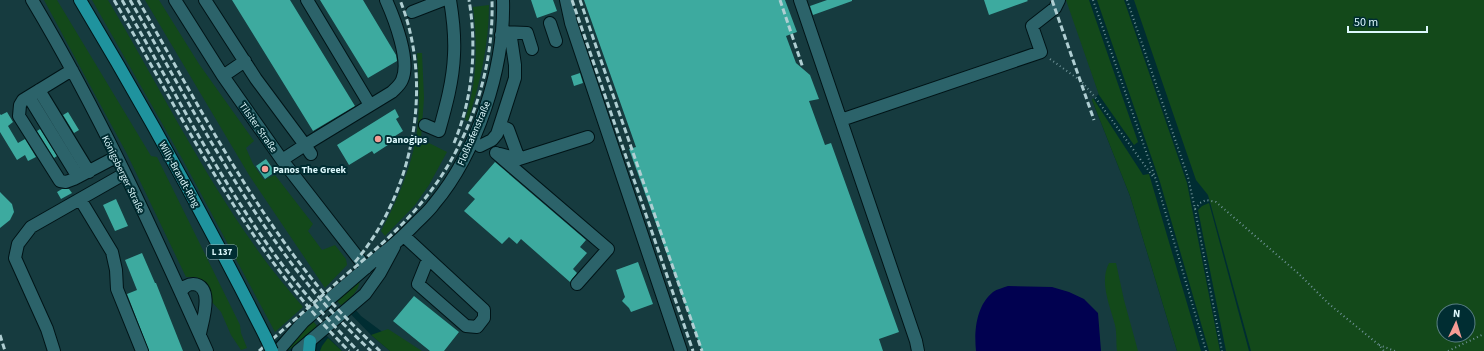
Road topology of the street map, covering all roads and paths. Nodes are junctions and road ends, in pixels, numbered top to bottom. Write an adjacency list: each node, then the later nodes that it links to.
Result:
1 (32, 0): 22 (street, Königsberger Straße)
2 (80, 0): 56 (main road, Willy-Brandt-Ring / L 137, bridge)
3 (175, 0): 23 (street, Tilsiter Straße)
4 (205, 0): 21 (street)
5 (307, 0): 26 (street)
6 (386, 0): 26 (street)
7 (443, 0): 15 (street)
8 (450, 0): 28 (street)
9 (503, 0): 17 (street, Floßhafenstraße)
10 (566, 0): 59 (street)
11 (800, 0): 27 (street)
12 (1060, 0): 20 (street)
13 (1093, 0): 40 (path)
14 (1127, 0): 42 (path)
15 (412, 12)
16 (550, 23): 18 (street)
17 (501, 33): 19 (street); 29 (street); 31 (street, Floßhafenstraße)
18 (556, 41)
19 (532, 49)
20 (1040, 52): 27 (street); 40 (path)
21 (245, 61): 23 (street); 32 (street)
22 (72, 70): 24 (street); 34 (street, Königsberger Straße)
23 (223, 76): 36 (street, Tilsiter Straße)
24 (39, 90): 25 (street); 37 (street)
25 (28, 97): 39 (street); 39 (street)
26 (370, 105): 32 (street)
27 (841, 120): 60 (street)
28 (425, 125)
29 (500, 126): 31 (street); 35 (street)
30 (588, 137): 35 (street)
31 (476, 144): 33 (street); 43 (street, Floßhafenstraße)
32 (308, 150): 36 (street)
33 (496, 153): 35 (street); 46 (street)
34 (116, 157): 37 (street); 38 (street, Königsberger Straße)
35 (519, 159)
36 (282, 160): 45 (street, Tilsiter Straße)
37 (89, 172): 39 (street)
38 (124, 174): 41 (street); 47 (street, Königsberger Straße)
39 (78, 177)
40 (1156, 180): 61 (path)
41 (80, 199): 53 (street); 54 (street)
42 (1195, 209): 51 (path); 62 (path)
43 (400, 240): 44 (street); 45 (street, Floßhafenstraße); 48 (street, Floßhafenstraße)
44 (428, 259): 44 (street)
45 (366, 268): 48 (street, Floßhafenstraße); 57 (street, Floßhafenstraße)
46 (577, 284)
47 (181, 292): 49 (street, Königsberger Straße); 49 (street)
48 (348, 309): 52 (street, Floßhafenstraße)
49 (200, 334): 55 (street, Königsberger Straße)
50 (1484, 334): 65 (path)
51 (1379, 345): 63 (path); 64 (path)
52 (309, 346): 58 (street, Floßhafenstraße)
53 (54, 351)
54 (142, 351)
55 (207, 351)
56 (272, 351)
57 (278, 351)
58 (298, 351)
59 (681, 351)
60 (918, 351)
61 (1206, 351)
62 (1222, 351)
63 (1384, 351)
64 (1395, 351)
65 (1448, 351)

